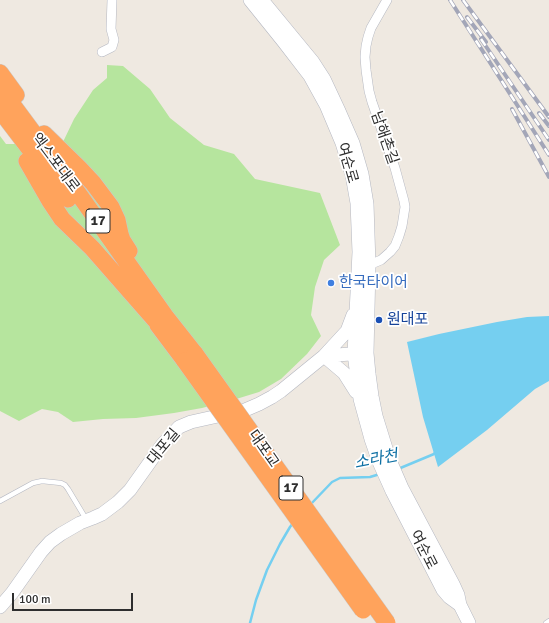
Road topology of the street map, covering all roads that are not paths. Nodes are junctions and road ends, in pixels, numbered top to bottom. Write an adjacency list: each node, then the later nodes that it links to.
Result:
1 (112, 0): 5 (street)
2 (250, 0): 11 (street, 여순로)
3 (262, 0): 10 (street, 여순로)
4 (387, 0): 10 (street, 남해촌길)
5 (102, 52)
6 (0, 73): 12 (highway)
7 (0, 88): 12 (highway, 엑스포대로 / 17)
8 (0, 110): 12 (highway, 엑스포대로 / 17)
9 (0, 118): 12 (highway)
10 (369, 265): 13 (street, 여순로)
11 (357, 299): 14 (street, 여순로); 15 (street, 대포길)
12 (160, 318): 16 (highway, 엑스포대로 / 17)
13 (367, 353): 14 (street); 17 (street, 여순로)
14 (354, 354): 15 (street); 17 (street, 여순로)
15 (324, 356): 18 (street); 21 (street, 대포길)
16 (190, 358): 24 (highway, 대포교 / 17, bridge); 25 (highway, 대포교 / 17, bridge)
17 (363, 375): 18 (street); 19 (street)
18 (360, 399): 19 (street)
19 (384, 460): 26 (street, 여순로)
20 (0, 501): 21 (lane)
21 (87, 520): 22 (street, 대포길)
22 (0, 607)
23 (549, 621): 27 (lane)
24 (372, 623)
25 (387, 623)
26 (469, 623)
27 (546, 623)

